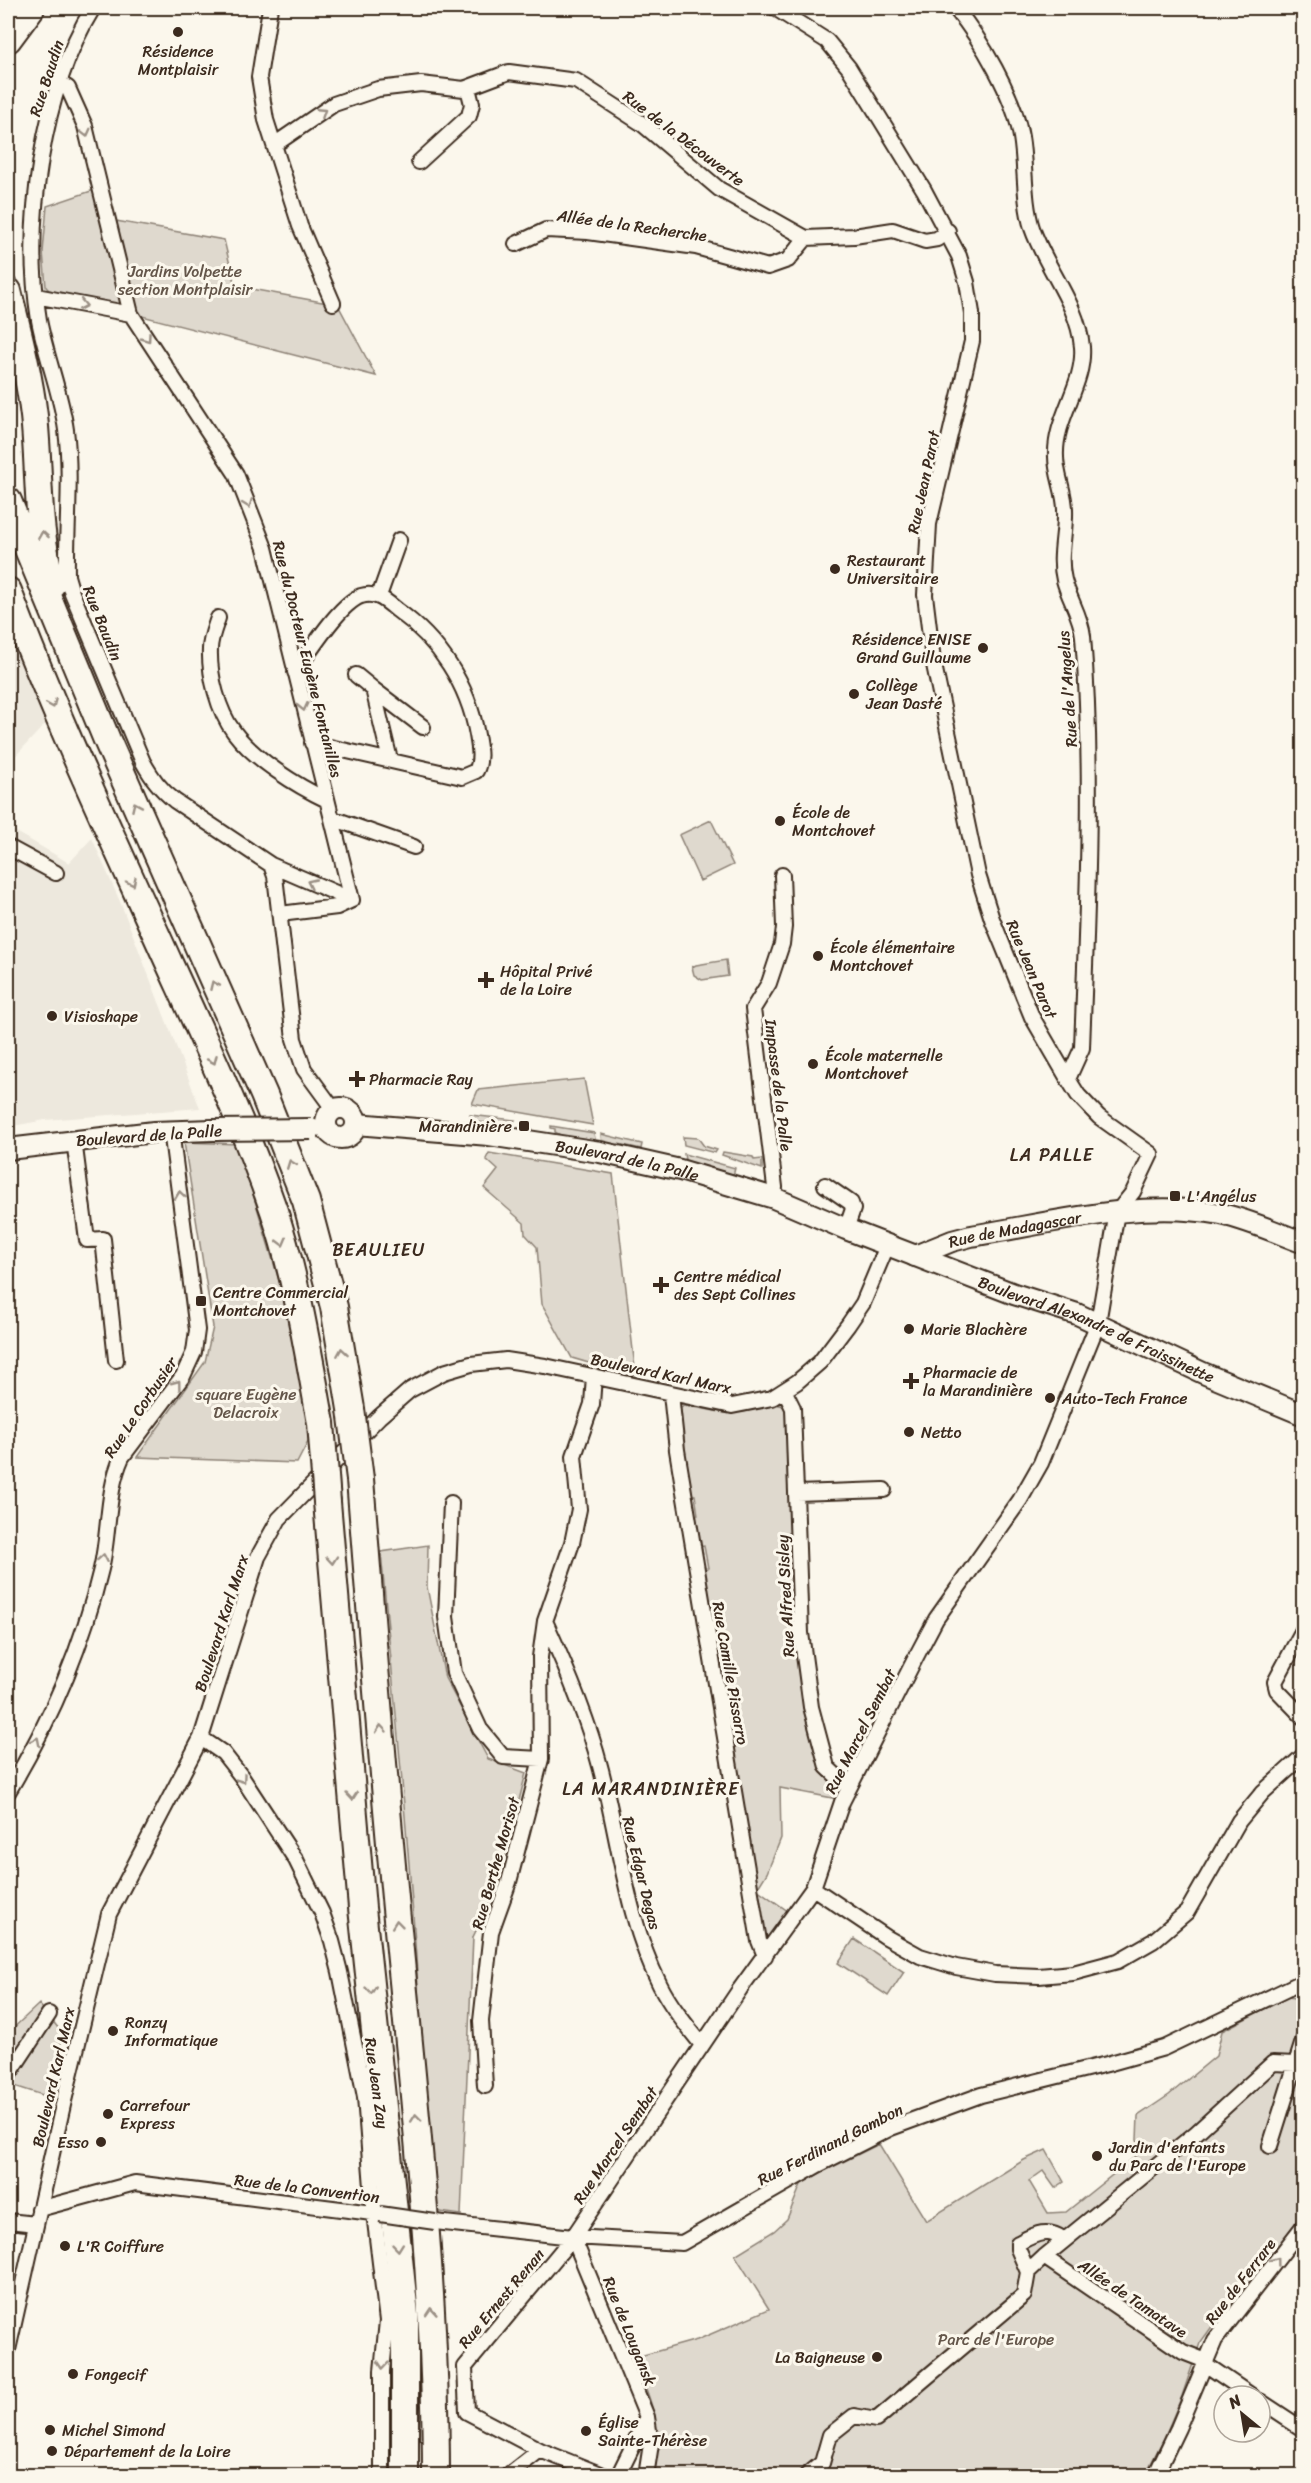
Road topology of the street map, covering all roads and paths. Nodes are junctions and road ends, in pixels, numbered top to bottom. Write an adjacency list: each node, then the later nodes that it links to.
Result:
1 (31, 8): 6 (highway)
2 (93, 8): 7 (street, Rue Baudin)
3 (270, 8): 9 (street)
4 (775, 8): 11 (street, Rue Jean Parot)
5 (956, 8): 43 (street, Rue de l'Angelus)
6 (8, 39)
7 (59, 82): 15 (street, Rue Baudin); 17 (street, Rue du Docteur Eugène Fontanilles, one-way to 17)
8 (468, 88): 9 (street, one-way to 8); 10 (street); 12 (street, Rue de la Découverte)
9 (274, 145): 16 (street)
10 (419, 162)
11 (948, 231): 12 (street); 43 (street, Rue Jean Parot)
12 (806, 238): 13 (street, Allée de la Recherche)
13 (516, 244)
14 (8, 291): 18 (highway)
15 (36, 296): 17 (street, one-way to 17); 38 (street, Rue Baudin)
16 (333, 303)
17 (131, 315): 28 (street, Rue du Docteur Eugène Fontanilles, one-way to 28)
18 (24, 363): 19 (highway); 26 (highway, one-way to 18)
19 (8, 394)
20 (8, 501): 26 (highway)
21 (399, 540): 23 (street)
22 (8, 591): 27 (highway)
23 (380, 596): 28 (street); 33 (street)
24 (8, 606): 27 (highway)
25 (218, 618): 34 (street)
26 (71, 653): 96 (highway, one-way to 26, bridge)
27 (34, 662): 95 (highway, one-way to 95, bridge)
28 (295, 672): 32 (street, Rue du Docteur Eugène Fontanilles, one-way to 32)
29 (356, 675): 30 (street)
30 (373, 689): 31 (street); 33 (street)
31 (423, 727)
32 (312, 743): 33 (street); 34 (street, Rue du Docteur Eugène Fontanilles)
33 (390, 760)
34 (327, 800): 35 (street, Rue du Docteur Eugène Fontanilles)
35 (332, 818): 36 (street); 41 (street, Rue du Docteur Eugène Fontanilles)
36 (414, 847)
37 (8, 848): 39 (street)
38 (271, 864): 41 (street, one-way to 38); 42 (street)
39 (56, 873)
40 (782, 875): 51 (street, Impasse de la Palle)
41 (352, 900): 42 (street)
42 (280, 914): 44 (street)
43 (1068, 1079): 52 (street, Rue Jean Parot)
44 (334, 1110): 45 (street, Boulevard de la Palle); 46 (street)
45 (356, 1124): 46 (street, Boulevard de la Palle); 51 (street, Boulevard de la Palle)
46 (319, 1128): 47 (street, Boulevard de la Palle, bridge)
47 (171, 1130): 48 (street, Boulevard de la Palle); 75 (street, Rue Le Corbusier, one-way to 47)
48 (74, 1140): 49 (street, Boulevard de la Palle); 58 (street)
49 (8, 1149)
50 (825, 1185): 53 (street)
51 (774, 1198): 53 (street, Boulevard de la Palle)
52 (1118, 1212): 54 (street, Rue de Madagascar); 56 (street, Rue de Madagascar); 57 (street, Rue Marcel Sembat)
53 (846, 1230): 55 (street, Boulevard de la Palle)
54 (1304, 1243)
55 (888, 1246): 56 (street, Boulevard Alexandre de Fraissinette); 60 (street, Boulevard Karl Marx)
56 (915, 1256): 57 (street, Boulevard Alexandre de Fraissinette)
57 (1098, 1323): 62 (street, Boulevard Alexandre de Fraissinette); 74 (street, Rue Marcel Sembat)
58 (116, 1360)
59 (594, 1376): 61 (street, Boulevard Karl Marx); 66 (street); 71 (street, Boulevard Karl Marx)
60 (785, 1392): 61 (street, Boulevard Karl Marx); 64 (street, Rue Alfred Sisley)
61 (671, 1394): 77 (street, Rue Camille Pissarro)
62 (1304, 1415)
63 (884, 1490): 64 (street)
64 (796, 1493): 74 (street, Rue Alfred Sisley)
65 (451, 1503): 73 (street)
66 (545, 1621): 68 (street, Rue Edgar Degas); 69 (street, Rue Berthe Morisot)
67 (1304, 1628): 70 (street)
68 (564, 1664): 69 (street); 81 (street, Rue Edgar Degas)
69 (540, 1670): 73 (street, Rue Berthe Morisot)
70 (1304, 1718)
71 (201, 1737): 86 (street, Boulevard Karl Marx); 87 (street, Rue Jean Zay, one-way to 87)
72 (1304, 1755): 76 (street)
73 (541, 1759): 84 (street, Rue Berthe Morisot)
74 (849, 1788): 76 (street, Rue Marcel Sembat)
75 (8, 1792)
76 (813, 1888): 77 (street, Rue Marcel Sembat)
77 (765, 1956): 81 (street, Rue Marcel Sembat)
78 (1302, 1983): 91 (street, Rue Ferdinand Gambon)
79 (49, 2014): 83 (street)
80 (1304, 2038): 82 (street)
81 (702, 2044): 91 (street, Rue Marcel Sembat)
82 (1295, 2064): 85 (street); 92 (street)
83 (8, 2076)
84 (485, 2086)
85 (1270, 2146)
86 (39, 2210): 87 (street, Rue de la Convention); 89 (street, Boulevard Karl Marx)
87 (377, 2214): 91 (street, Rue de la Convention, bridge); 104 (street, Rue Jean Zay, one-way to 104)
88 (8, 2221): 89 (street)
89 (36, 2224): 97 (street, Boulevard Karl Marx)
90 (1304, 2225): 98 (street, Rue de Ferrare, one-way to 90)
91 (573, 2237): 101 (street, Rue de Lougansk); 103 (street, Rue Ernest Renan)
92 (1063, 2239): 93 (street); 94 (street)
93 (1044, 2257): 94 (street); 98 (street, Allée de Tamatave)
94 (1028, 2272): 113 (street)
95 (405, 2315): 105 (highway); 106 (highway)
96 (434, 2347): 107 (highway); 108 (highway)
97 (8, 2350)
98 (1205, 2362): 99 (street, Allée de Tamatave); 114 (street, Rue de Ferrare)
99 (1235, 2384)
100 (1272, 2409): 102 (street)
101 (647, 2417): 111 (street); 112 (street, Rue de Lougansk)
102 (1304, 2430)
103 (540, 2450): 109 (street); 110 (street, Rue Ernest Renan)
104 (382, 2475)
105 (395, 2475)
106 (405, 2475)
107 (436, 2475)
108 (451, 2475)
109 (507, 2475)
110 (605, 2475)
111 (618, 2475)
112 (646, 2475)
113 (806, 2475)
114 (1155, 2475)

